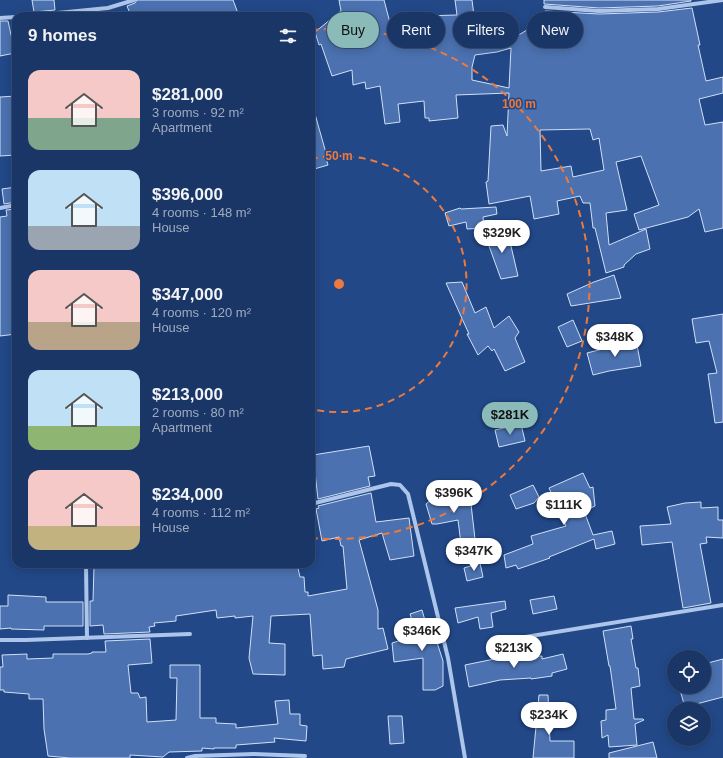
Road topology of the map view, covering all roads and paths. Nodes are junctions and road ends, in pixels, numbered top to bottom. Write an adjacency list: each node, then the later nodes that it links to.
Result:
1 (134, 0): 4 (street)
2 (723, 0): 3 (street)
3 (545, 7)
4 (68, 12)
5 (12, 17): 6 (street)
6 (0, 18)
7 (12, 206): 8 (street)
8 (0, 208)
9 (315, 503): 18 (street)
10 (86, 568): 13 (street)
11 (723, 606): 15 (street)
12 (190, 634): 13 (street)
13 (87, 638): 14 (street)
14 (0, 640)
15 (500, 641)
16 (305, 756): 17 (street)
17 (188, 758)
18 (465, 758)

